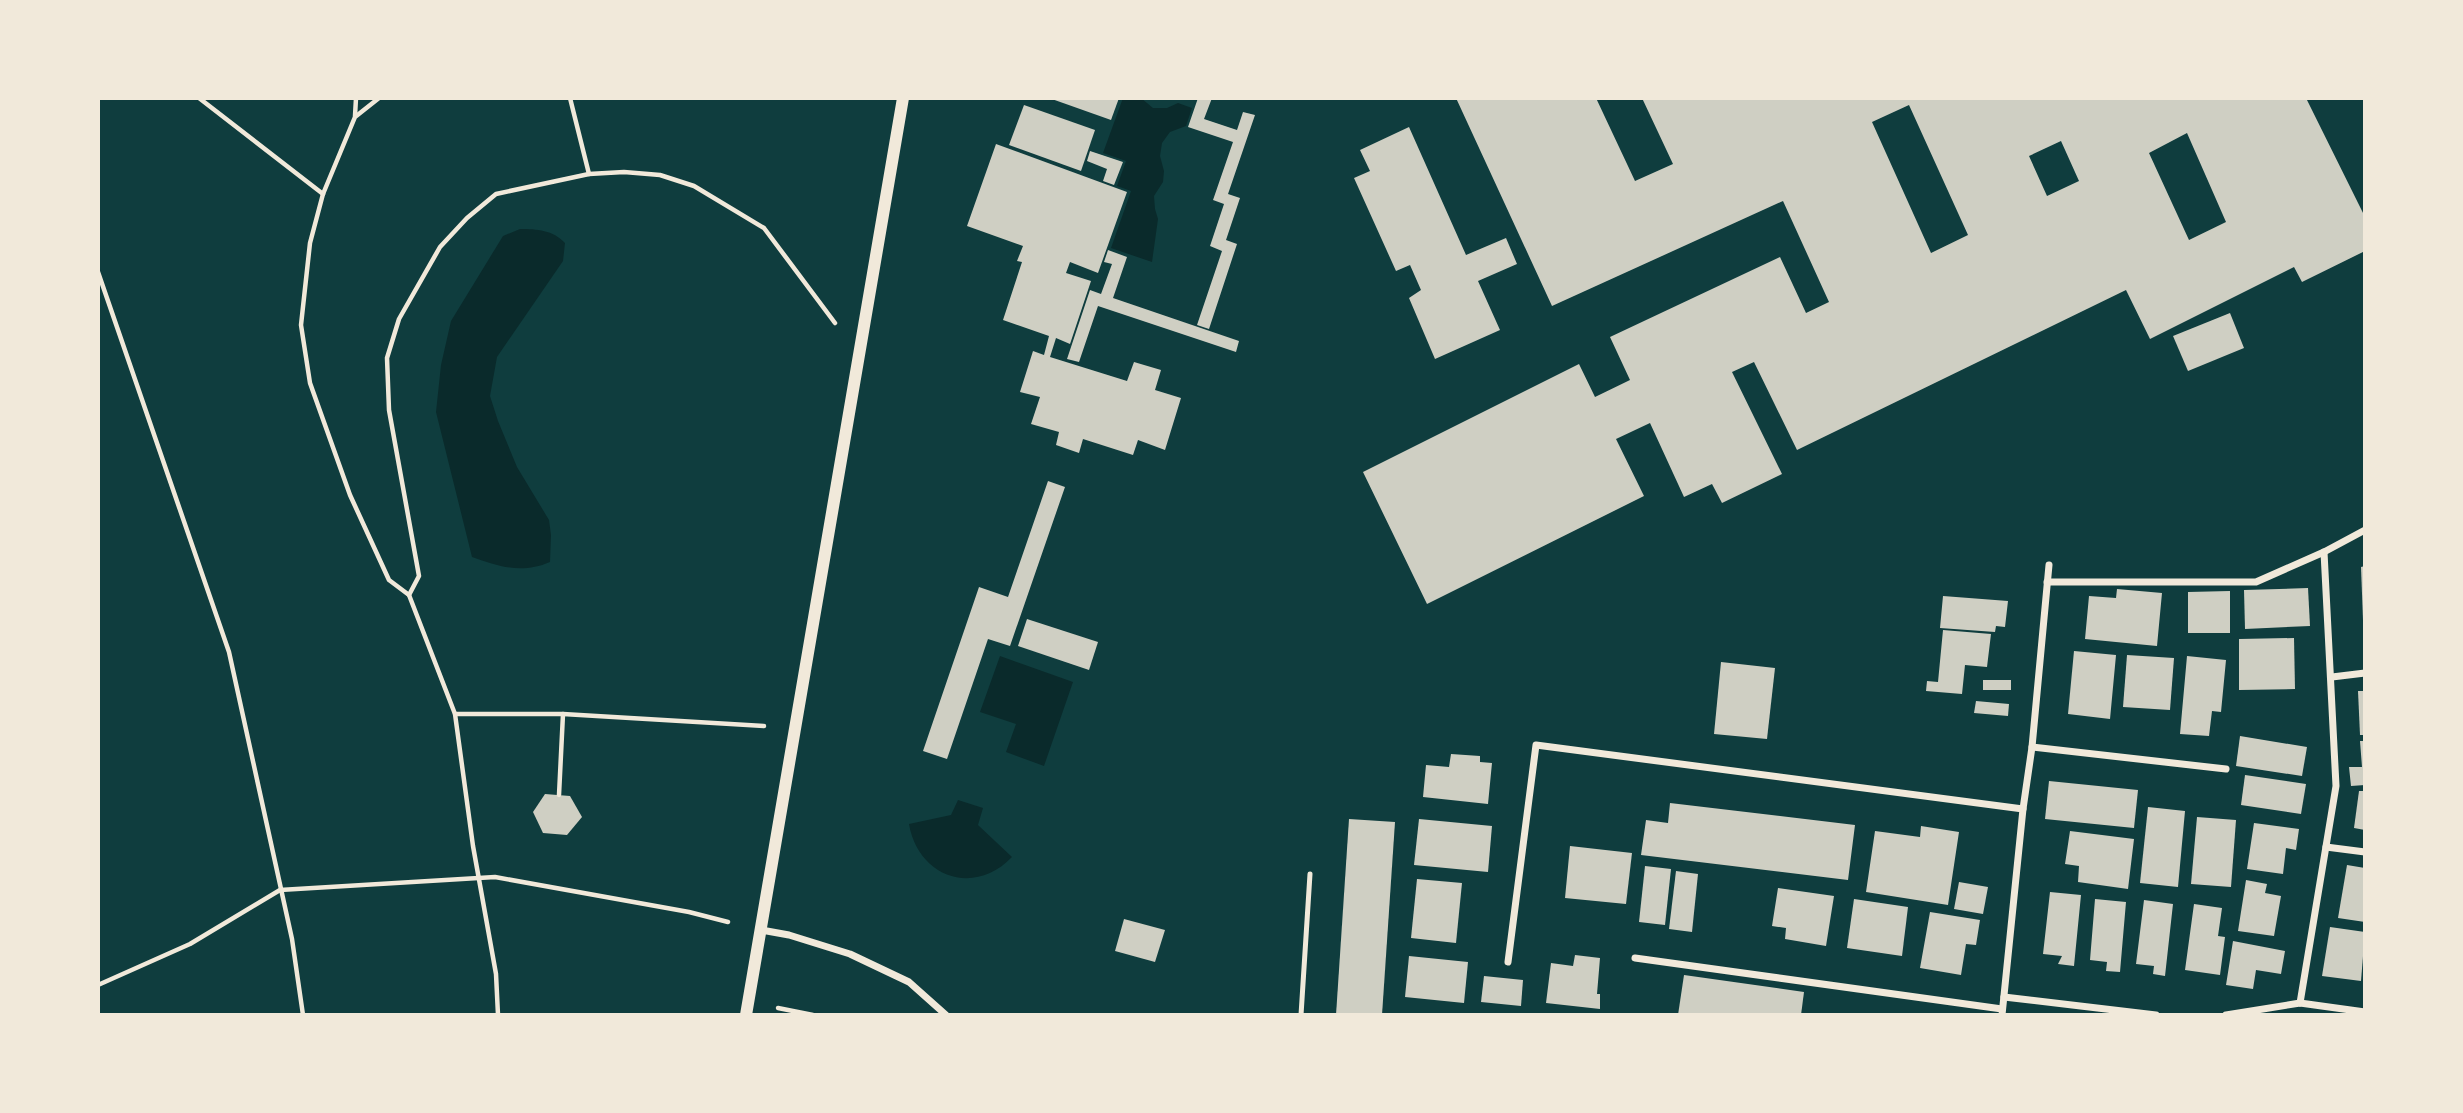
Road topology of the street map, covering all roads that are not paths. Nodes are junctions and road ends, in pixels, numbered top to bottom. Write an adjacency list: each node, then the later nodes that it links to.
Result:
1 (903, 98): 14 (street)
2 (2365, 530): 3 (street)
3 (2324, 552): 5 (street); 7 (street)
4 (2049, 565): 5 (street)
5 (2047, 582): 8 (street)
6 (2365, 673): 7 (street)
7 (2332, 677): 11 (street)
8 (2032, 747): 9 (street); 10 (street)
9 (2226, 769)
10 (2022, 809): 16 (street); 17 (street)
11 (2326, 846): 12 (street); 18 (street)
12 (2365, 852)
13 (1310, 874): 23 (lane)
14 (761, 930): 21 (street); 22 (street)
15 (1635, 958): 19 (street)
16 (1508, 962)
17 (2004, 996): 19 (street); 24 (street)
18 (2300, 1003): 20 (street); 25 (street)
19 (2002, 1012)
20 (2365, 1012)
21 (746, 1015)
22 (946, 1015)
23 (1301, 1015)
24 (2156, 1015)
25 (2226, 1015)

